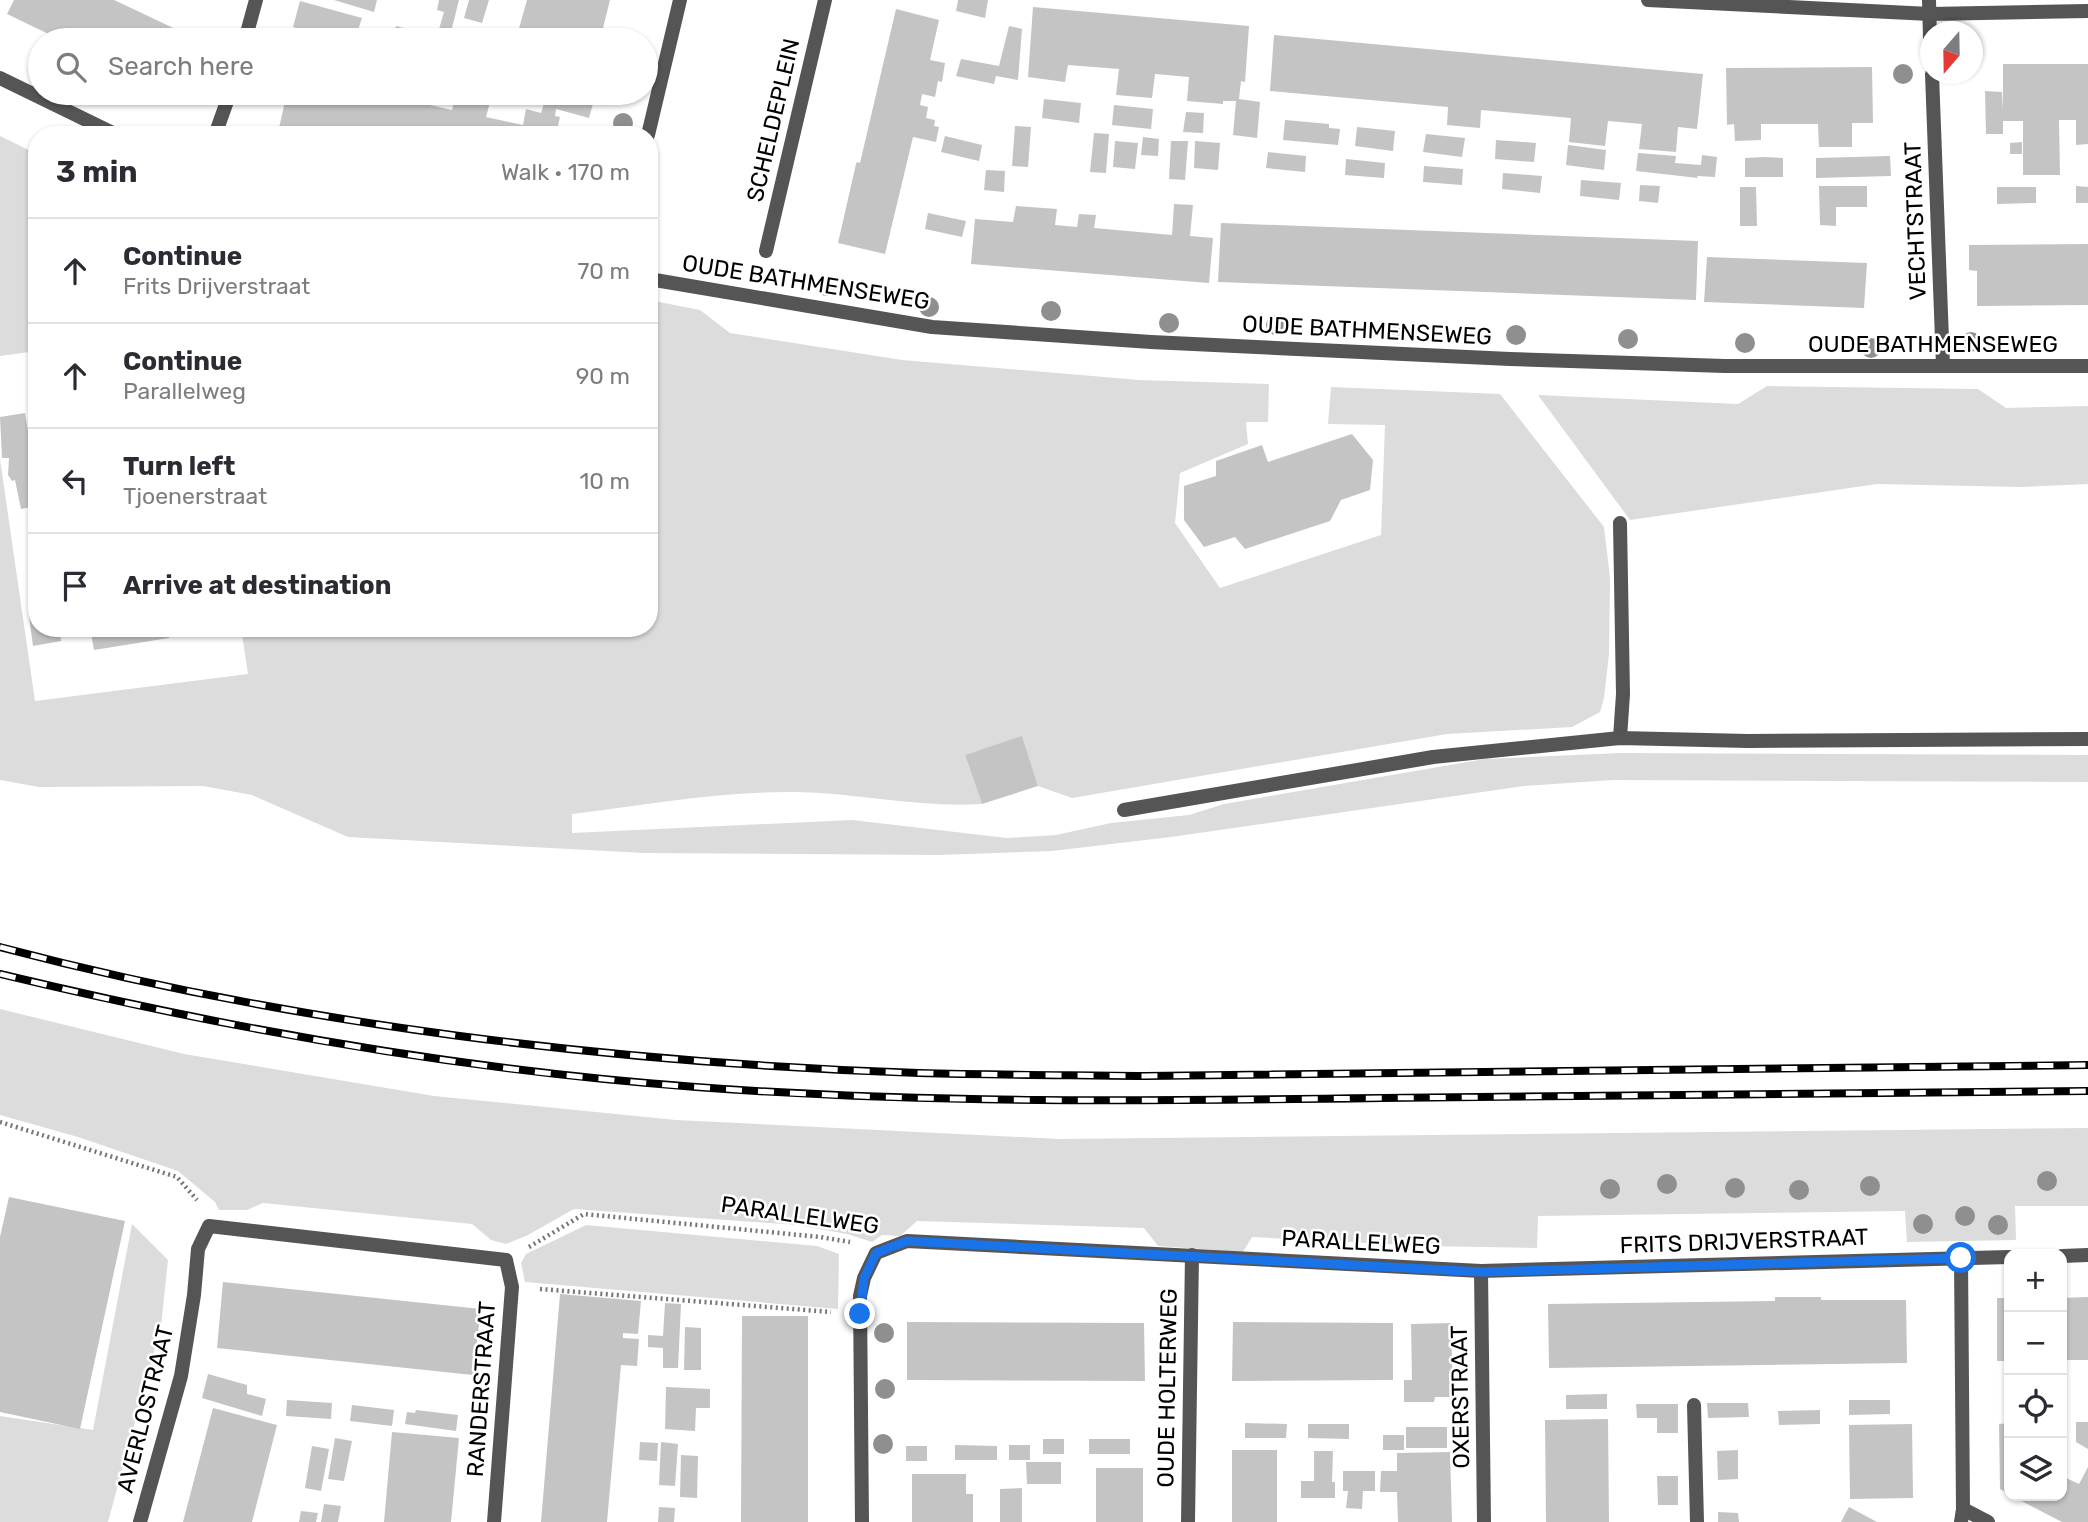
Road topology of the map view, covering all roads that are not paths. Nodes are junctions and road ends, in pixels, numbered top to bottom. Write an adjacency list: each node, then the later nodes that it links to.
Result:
1 (256, 0): 7 (street)
2 (680, 0): 11 (street)
3 (825, 0): 18 (street, SCHELDEPLEIN)
4 (1648, 0): 5 (street)
5 (1929, 7): 6 (street)
6 (2088, 11)
7 (248, 28)
8 (0, 78): 10 (street)
9 (1932, 84): 20 (street, VECHTSTRAAT)
10 (28, 92)
11 (658, 93)
12 (55, 105): 15 (street)
13 (226, 105): 16 (street)
14 (655, 105): 17 (street)
15 (99, 126)
16 (218, 126)
17 (650, 126)
18 (766, 251)
19 (658, 281): 20 (street, OUDE BATHMENSEWEG)
20 (1943, 366): 21 (street, OUDE BATHMENSEWEG)
21 (2088, 366)
22 (1620, 523): 23 (street)
23 (1620, 738): 24 (street); 25 (street)
24 (2088, 739)
25 (1124, 810)
26 (209, 1226): 35 (street, AVERLOSTRAAT); 36 (street, RANDERSTRAAT)
27 (1192, 1255): 32 (street, PARALLELWEG); 37 (street, PARALLELWEG); 38 (street, OUDE HOLTERWEG)
28 (2088, 1255): 29 (street)
29 (2067, 1256)
30 (2004, 1257): 31 (street, FRITS DRIJVERSTRAAT)
31 (1961, 1258): 32 (street, FRITS DRIJVERSTRAAT); 34 (street)
32 (1481, 1272): 39 (street, OXERSTRAAT)
33 (1694, 1405): 40 (street)
34 (1962, 1516): 41 (street)
35 (140, 1522)
36 (494, 1522)
37 (862, 1522)
38 (1188, 1522)
39 (1484, 1522)
40 (1697, 1522)
41 (1988, 1522)

